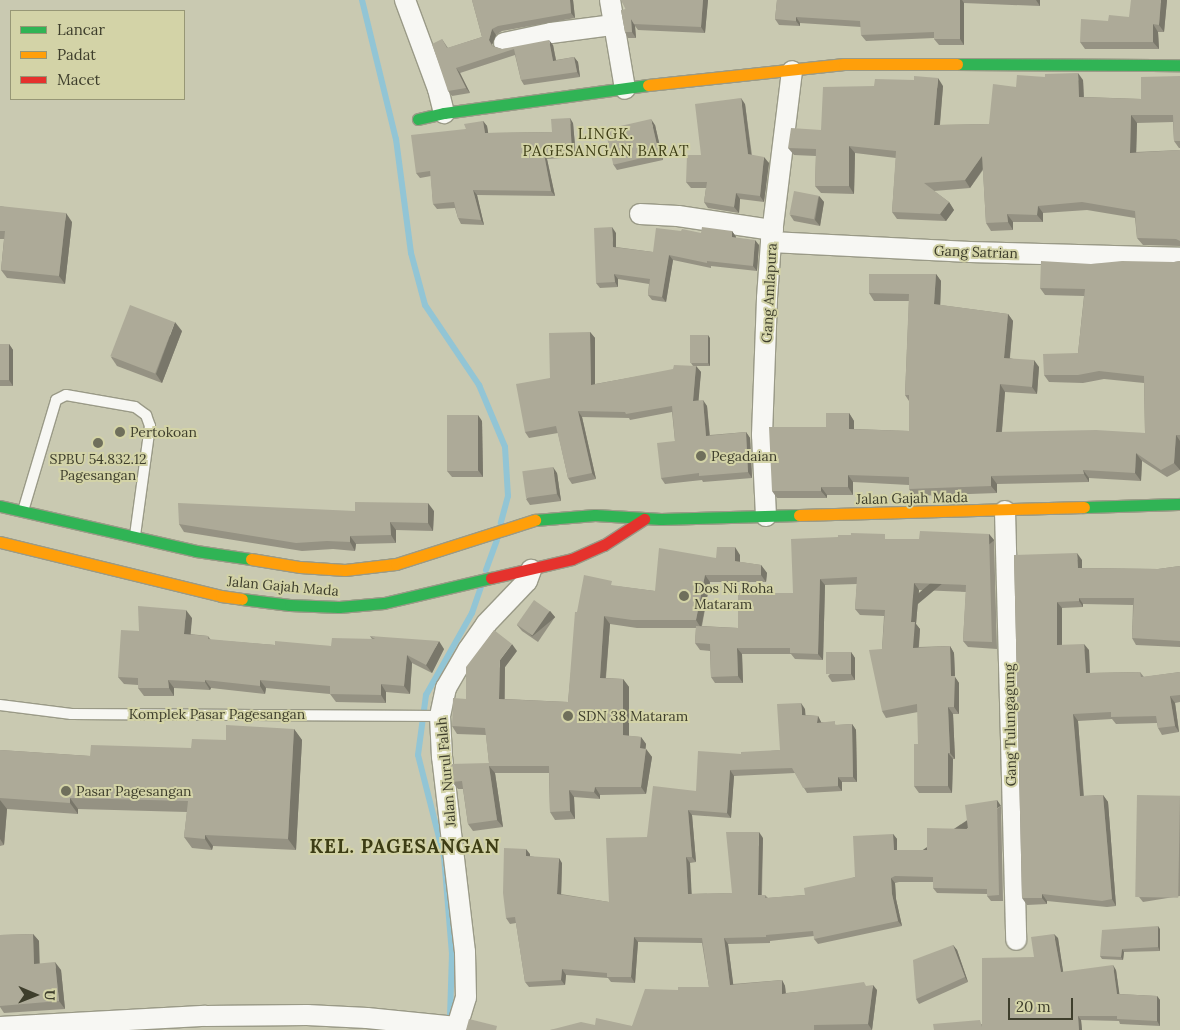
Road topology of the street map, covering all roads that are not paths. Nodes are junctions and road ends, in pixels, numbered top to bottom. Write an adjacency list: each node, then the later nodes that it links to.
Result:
1 (405, 0): 8 (street)
2 (610, 0): 3 (street)
3 (613, 25): 4 (street); 7 (street)
4 (504, 43)
5 (1180, 65): 6 (main road)
6 (792, 71): 7 (main road); 11 (street, Gang Amlapura)
7 (625, 89): 8 (main road)
8 (444, 113): 9 (main road)
9 (418, 119)
10 (640, 214): 11 (street, Gang Satrian)
11 (772, 236): 12 (street, Gang Satrian); 17 (street, Gang Amlapura)
12 (1180, 258)
13 (1180, 504): 15 (main road, Jalan Gajah Mada)
14 (0, 506): 16 (main road, Jalan Gajah Mada)
15 (1005, 511): 17 (main road, Jalan Gajah Mada); 24 (street, Gang Tulungagung)
16 (23, 512): 19 (main road, Jalan Gajah Mada); 19 (lane)
17 (766, 516): 18 (main road, Jalan Gajah Mada)
18 (644, 520): 19 (main road, Jalan Gajah Mada); 21 (main road, Jalan Gajah Mada)
19 (135, 538)
20 (0, 542): 21 (main road, Jalan Gajah Mada)
21 (531, 570): 23 (street, Jalan Nurul Falah)
22 (0, 705): 23 (lane, Komplek Pasar Pagesangan)
23 (437, 716): 26 (street, Jalan Nurul Falah)
24 (1016, 940)
25 (0, 1027): 26 (street)
26 (451, 1027)

